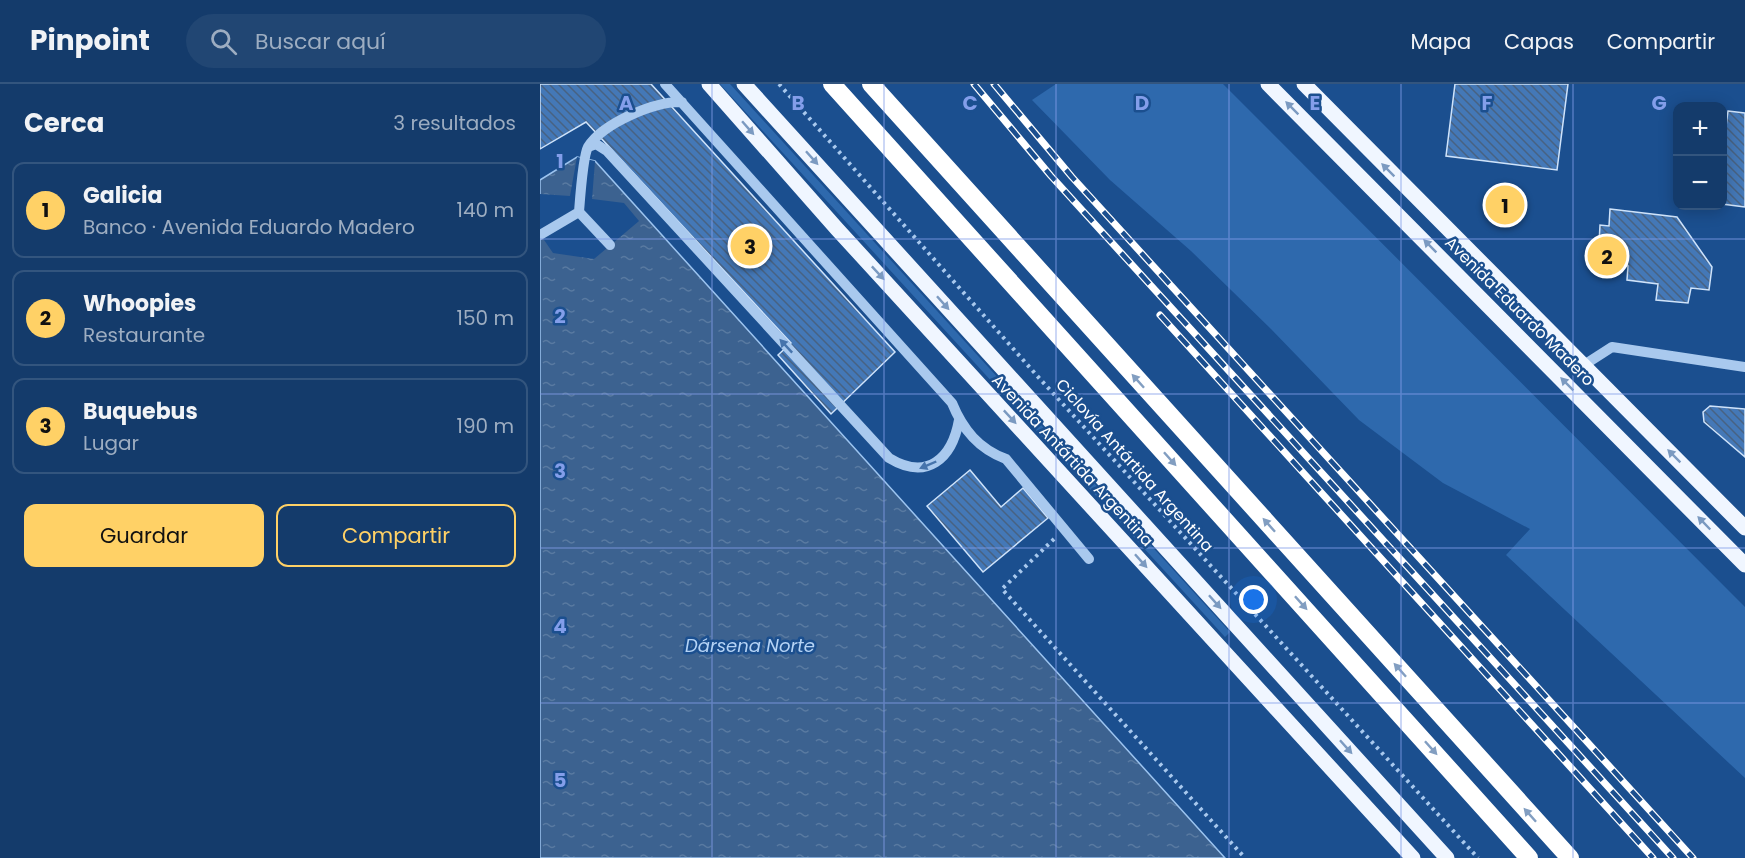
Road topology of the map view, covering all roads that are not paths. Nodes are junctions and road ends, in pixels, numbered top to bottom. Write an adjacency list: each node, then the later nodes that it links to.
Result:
1 (665, 84): 8 (street)
2 (709, 84): 19 (main road, Avenida Antártida Argentina, one-way to 19)
3 (744, 84): 20 (main road, Avenida Antártida Argentina, one-way to 20)
4 (832, 84): 21 (highway, one-way to 21)
5 (871, 84): 22 (highway, one-way to 5)
6 (1268, 84): 18 (main road, Avenida Eduardo Madero, one-way to 6)
7 (1304, 84): 13 (main road, Avenida Eduardo Madero, one-way to 7)
8 (682, 102): 9 (street); 15 (street)
9 (588, 147): 10 (street); 15 (street, one-way to 9)
10 (579, 212): 11 (street); 12 (street)
11 (540, 235)
12 (610, 245)
13 (1584, 365): 14 (street); 16 (main road, Avenida Eduardo Madero, one-way to 13)
14 (1745, 367)
15 (959, 420): 17 (street)
16 (1745, 528)
17 (1089, 559)
18 (1745, 565)
19 (1413, 858)
20 (1447, 858)
21 (1529, 858)
22 (1570, 858)

